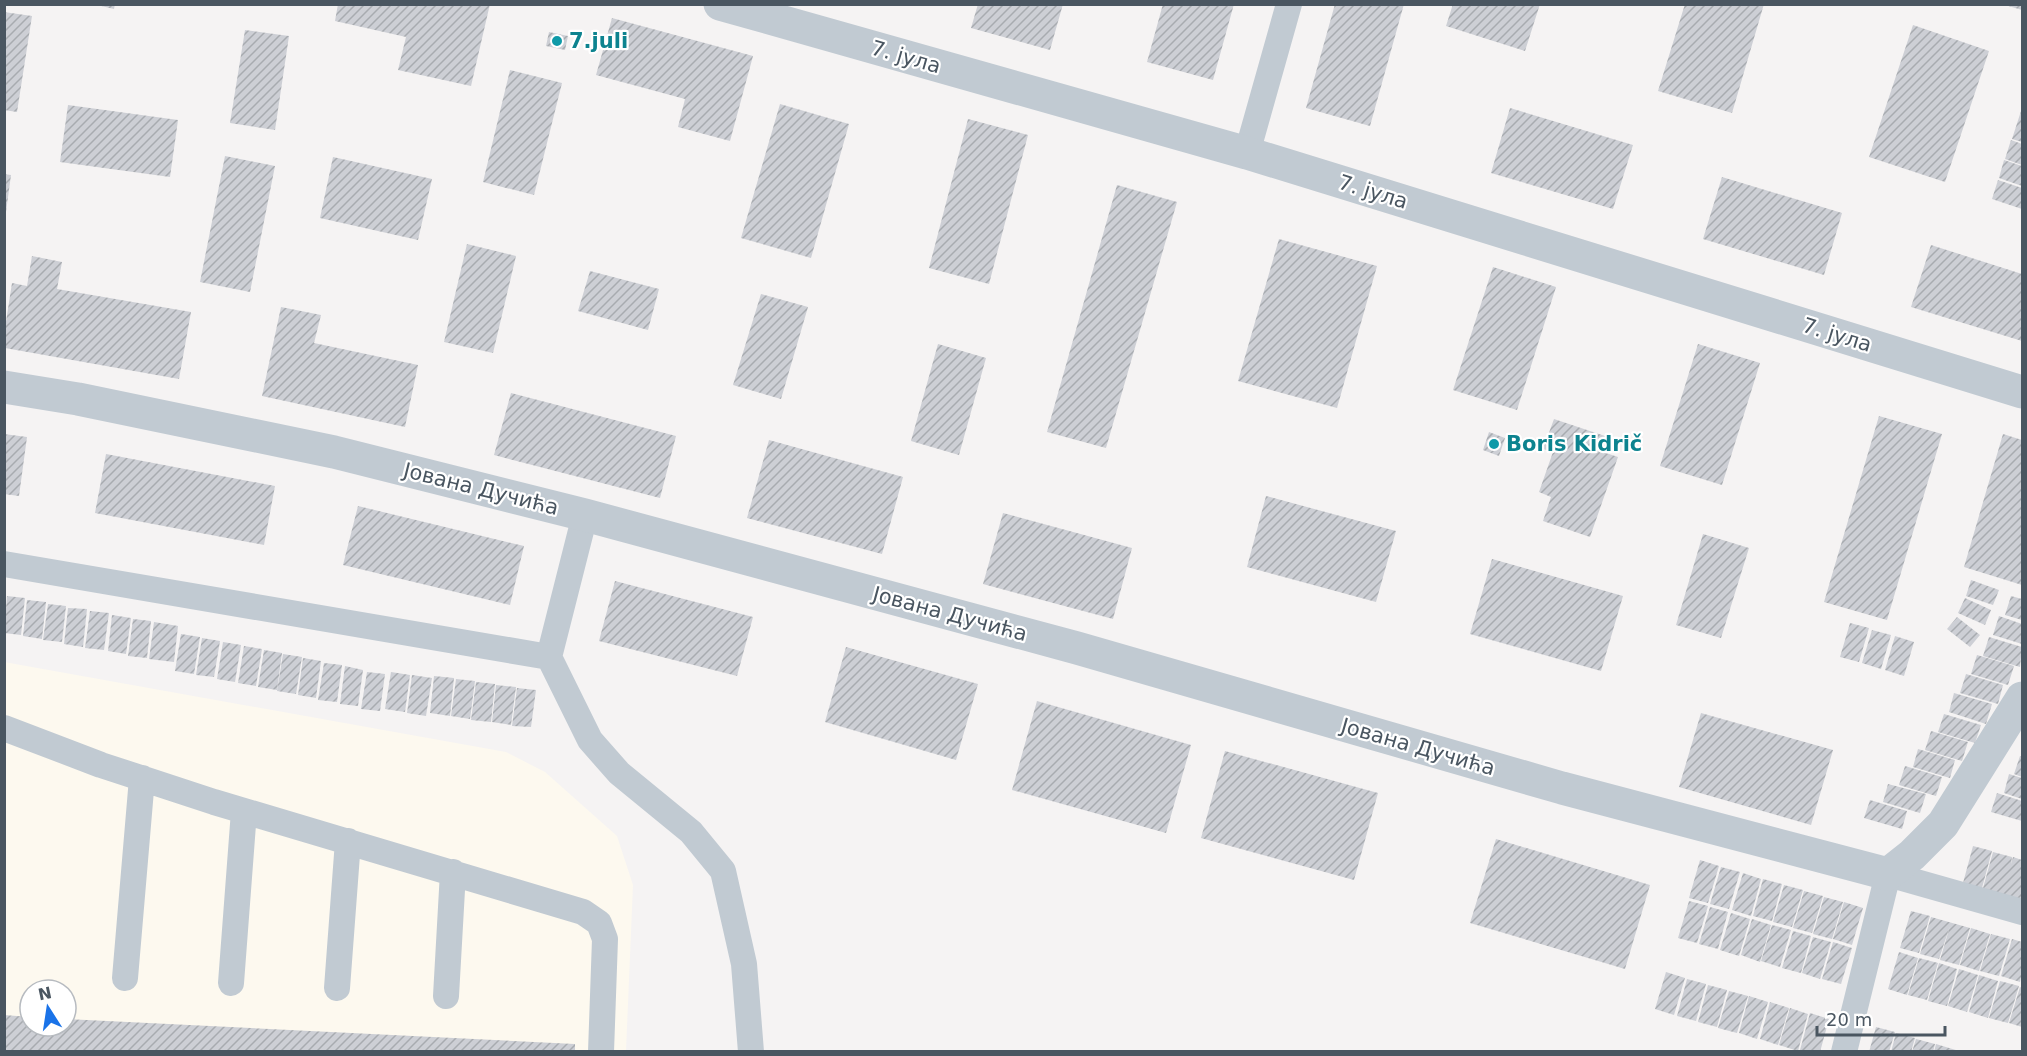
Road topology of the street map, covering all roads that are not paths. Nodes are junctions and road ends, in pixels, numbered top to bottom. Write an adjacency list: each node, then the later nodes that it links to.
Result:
1 (720, 4): 3 (street, 7. јула)
2 (1289, 4): 3 (lane)
3 (1247, 153): 5 (street, 7. јула)
4 (4, 387): 6 (street, Јована Дучића)
5 (2022, 392)
6 (585, 515): 8 (lane); 15 (street, Јована Дучића)
7 (4, 564): 8 (lane)
8 (549, 657): 22 (lane)
9 (2022, 698): 15 (street)
10 (4, 728): 11 (lane)
11 (142, 778): 12 (lane); 17 (lane)
12 (244, 811): 13 (lane); 18 (lane)
13 (348, 841): 14 (lane); 19 (lane)
14 (453, 872): 20 (lane); 21 (lane)
15 (1888, 874): 16 (lane, Јована Дучића); 23 (lane)
16 (2022, 912)
17 (125, 978)
18 (231, 983)
19 (337, 988)
20 (446, 996)
21 (601, 1052)
22 (751, 1052)
23 (1844, 1052)

